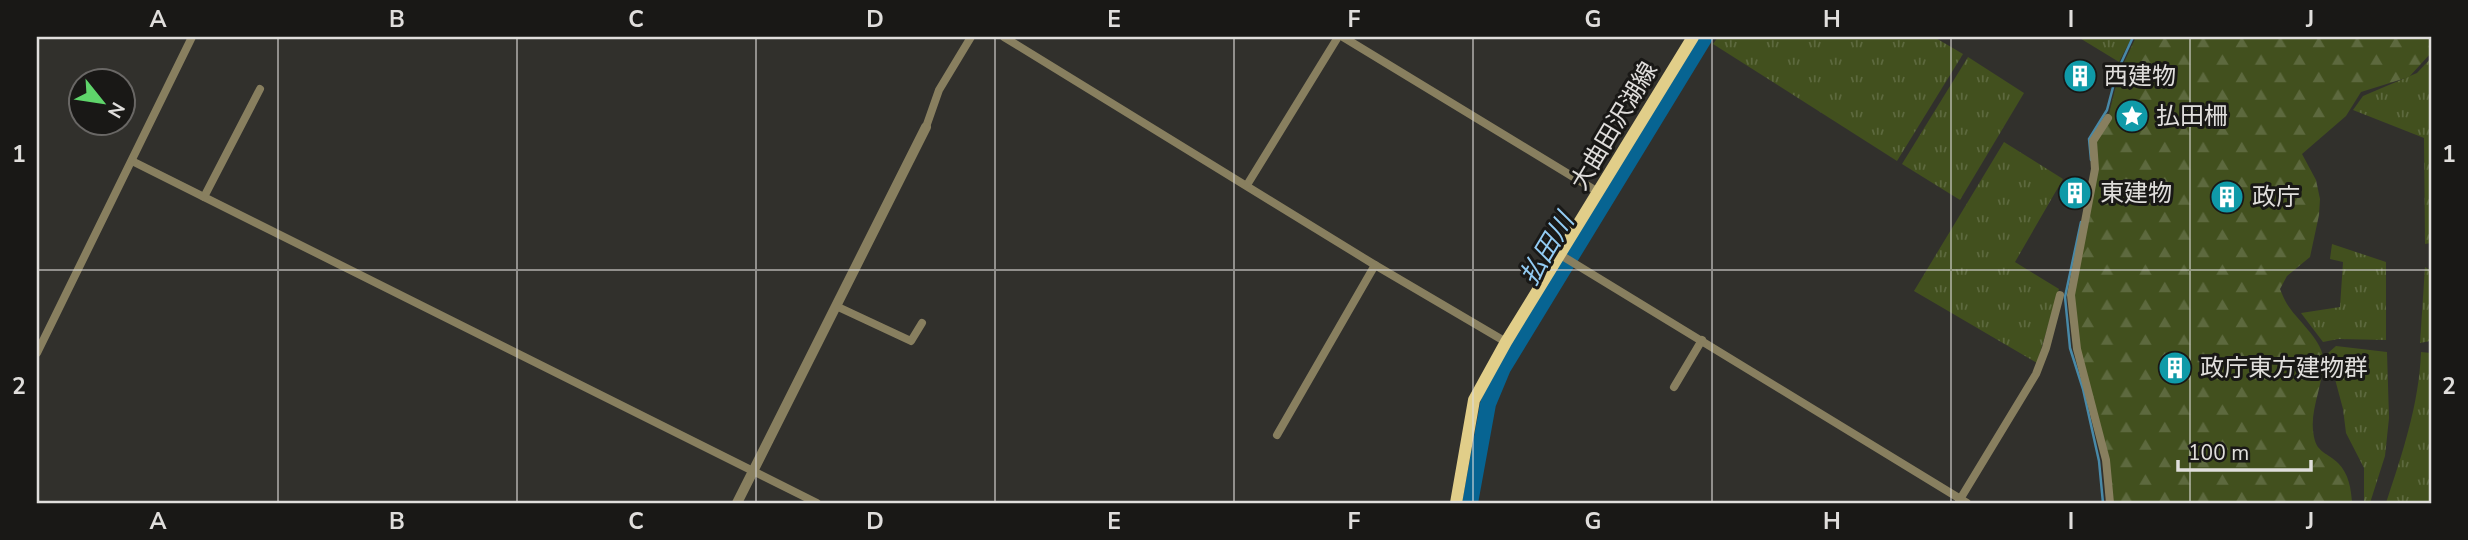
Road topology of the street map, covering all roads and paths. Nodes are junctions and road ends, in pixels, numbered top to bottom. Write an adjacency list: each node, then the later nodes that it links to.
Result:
1 (192, 37): 9 (street)
2 (971, 37): 8 (street)
3 (1004, 37): 10 (street)
4 (1341, 37): 10 (street); 11 (street)
5 (1693, 37): 11 (main road, 大曲田沢湖線)
6 (260, 89): 12 (street)
7 (2108, 118): 28 (street)
8 (926, 127): 16 (street)
9 (132, 161): 12 (street); 20 (street)
10 (1247, 185): 14 (street)
11 (1598, 192): 13 (main road, 大曲田沢湖線)
12 (204, 197): 23 (street)
13 (1559, 254): 18 (street); 19 (main road, 大曲田沢湖線)
14 (1375, 265): 19 (street); 22 (street)
15 (2060, 295): 24 (street)
16 (836, 306): 17 (street); 23 (street)
17 (922, 323)
18 (1702, 340): 21 (street); 24 (street)
19 (1506, 341): 27 (main road, 大曲田沢湖線)
20 (37, 352)
21 (1674, 387)
22 (1277, 435)
23 (754, 471): 25 (street); 26 (street)
24 (1962, 502)
25 (737, 503)
26 (817, 503)
27 (1456, 503)
28 (2110, 503)

